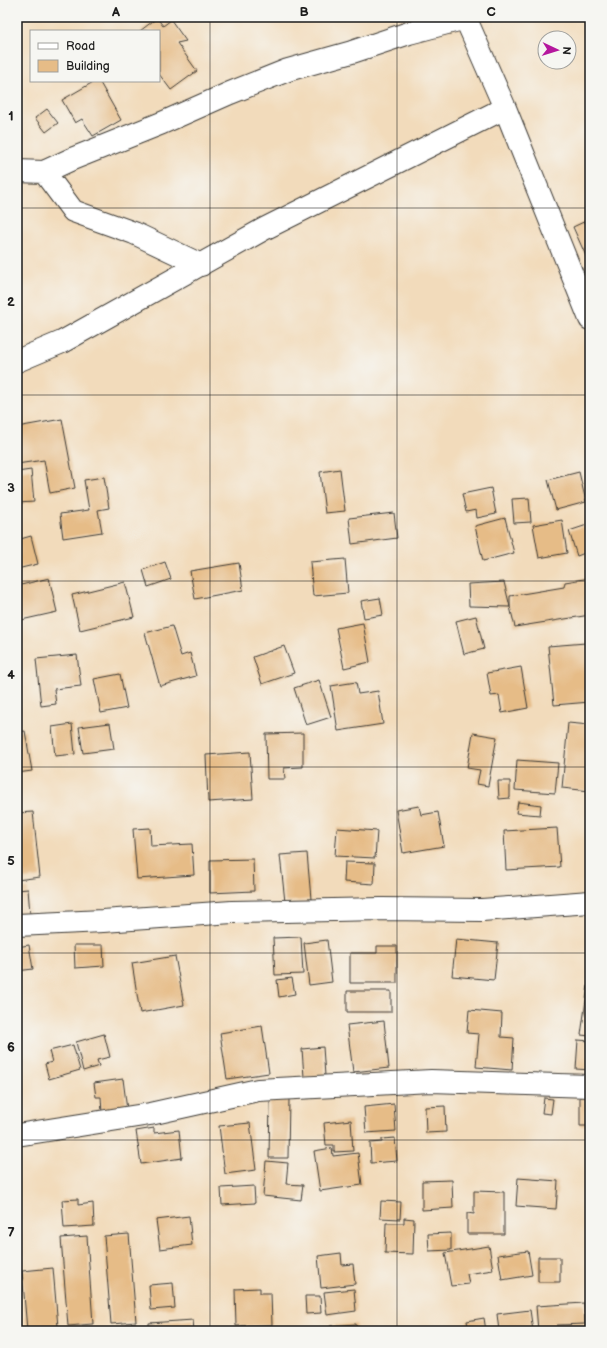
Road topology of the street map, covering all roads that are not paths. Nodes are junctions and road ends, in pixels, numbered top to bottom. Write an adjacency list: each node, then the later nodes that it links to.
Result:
1 (465, 18): 2 (street); 4 (street)
2 (505, 108): 5 (street); 6 (street)
3 (17, 171): 4 (street)
4 (44, 172): 5 (street)
5 (201, 265): 7 (street)
6 (590, 319)
7 (17, 361)
8 (590, 902): 9 (street)
9 (17, 925)
10 (590, 1086): 11 (street)
11 (17, 1135)

